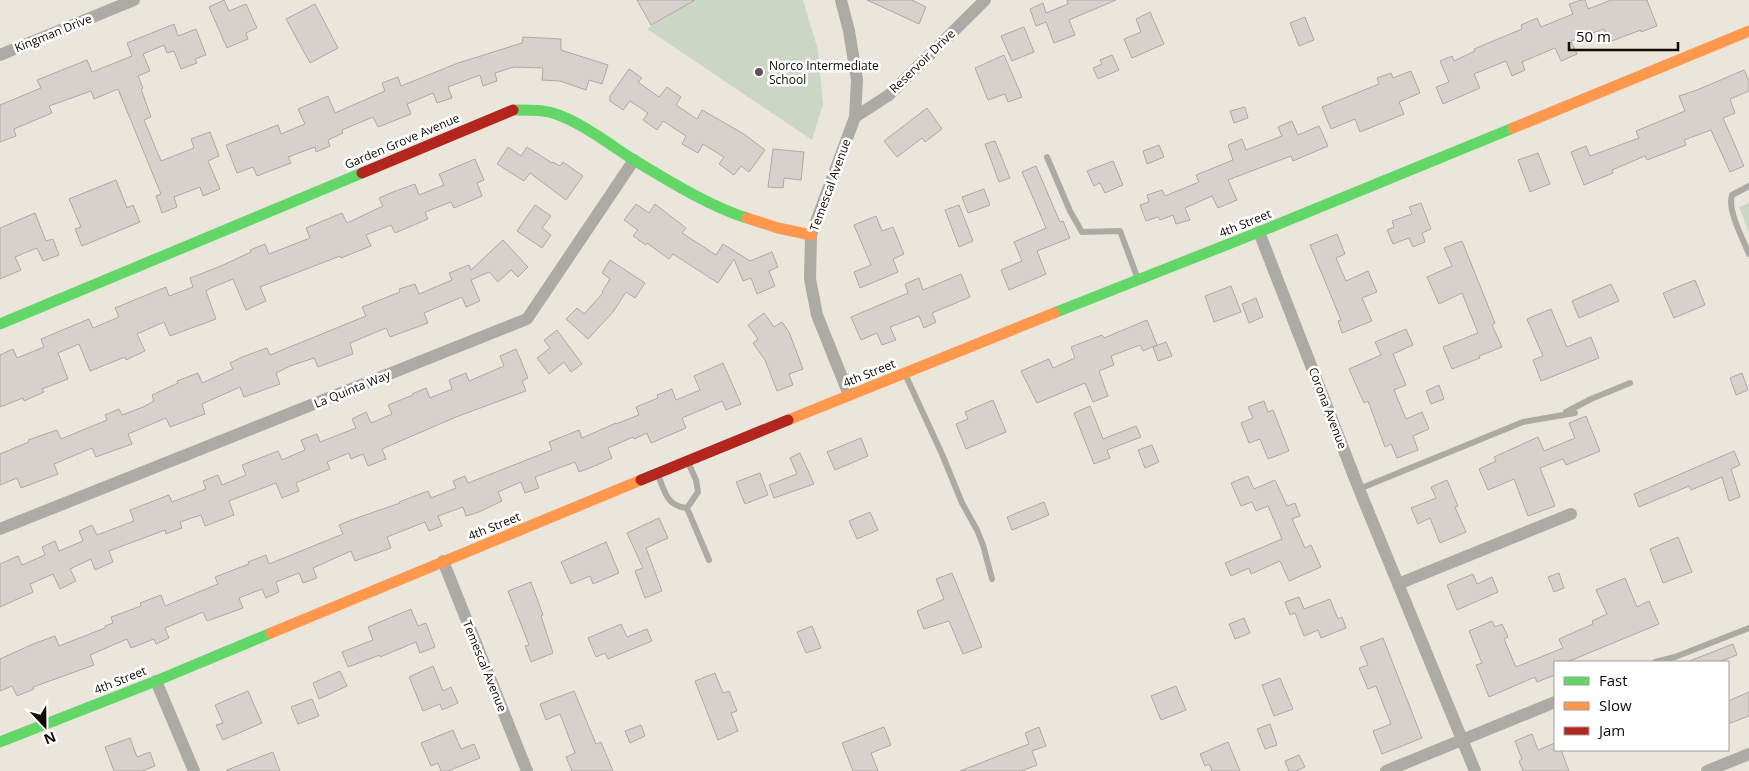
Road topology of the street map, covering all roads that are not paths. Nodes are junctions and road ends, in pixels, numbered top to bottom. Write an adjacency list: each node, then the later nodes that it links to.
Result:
1 (134, 0): 5 (street, Kingman Drive)
2 (841, 0): 6 (street, Temescal Avenue)
3 (985, 0): 6 (street, Reservoir Drive)
4 (1749, 31): 10 (street, 4th Street)
5 (0, 55)
6 (855, 117): 11 (street, Temescal Avenue)
7 (1047, 157): 13 (lane)
8 (634, 160): 11 (street, Garden Grove Avenue); 14 (street, Garden Grove Avenue); 25 (street, La Quinta Way)
9 (1749, 186): 12 (lane)
10 (1259, 232): 13 (street, 4th Street); 22 (street, Corona Avenue)
11 (811, 235): 17 (street, Temescal Avenue)
12 (1749, 254)
13 (1138, 280): 15 (street, 4th Street)
14 (0, 324)
15 (905, 373): 17 (street, 4th Street); 28 (lane)
16 (1630, 382): 19 (lane)
17 (850, 395): 20 (street, 4th Street)
18 (1575, 413): 19 (lane)
19 (1561, 415): 22 (lane)
20 (688, 461): 21 (street, 4th Street); 23 (lane)
21 (658, 473): 23 (lane); 27 (street, 4th Street)
22 (1359, 489): 29 (street, Corona Avenue)
23 (687, 508): 26 (lane)
24 (1571, 514): 29 (street)
25 (0, 529)
26 (710, 560)
27 (443, 561): 32 (street, 4th Street); 38 (street, Temescal Avenue)
28 (992, 579)
29 (1398, 584): 34 (street, Corona Avenue)
30 (1749, 628): 31 (lane)
31 (1659, 661)
32 (156, 681): 35 (street, 4th Street); 37 (street)
33 (1554, 702): 34 (street)
34 (1462, 740): 39 (street); 40 (street, Corona Avenue)
35 (0, 742)
36 (1749, 754): 41 (street)
37 (194, 771)
38 (527, 771)
39 (1386, 771)
40 (1475, 771)
41 (1707, 771)

